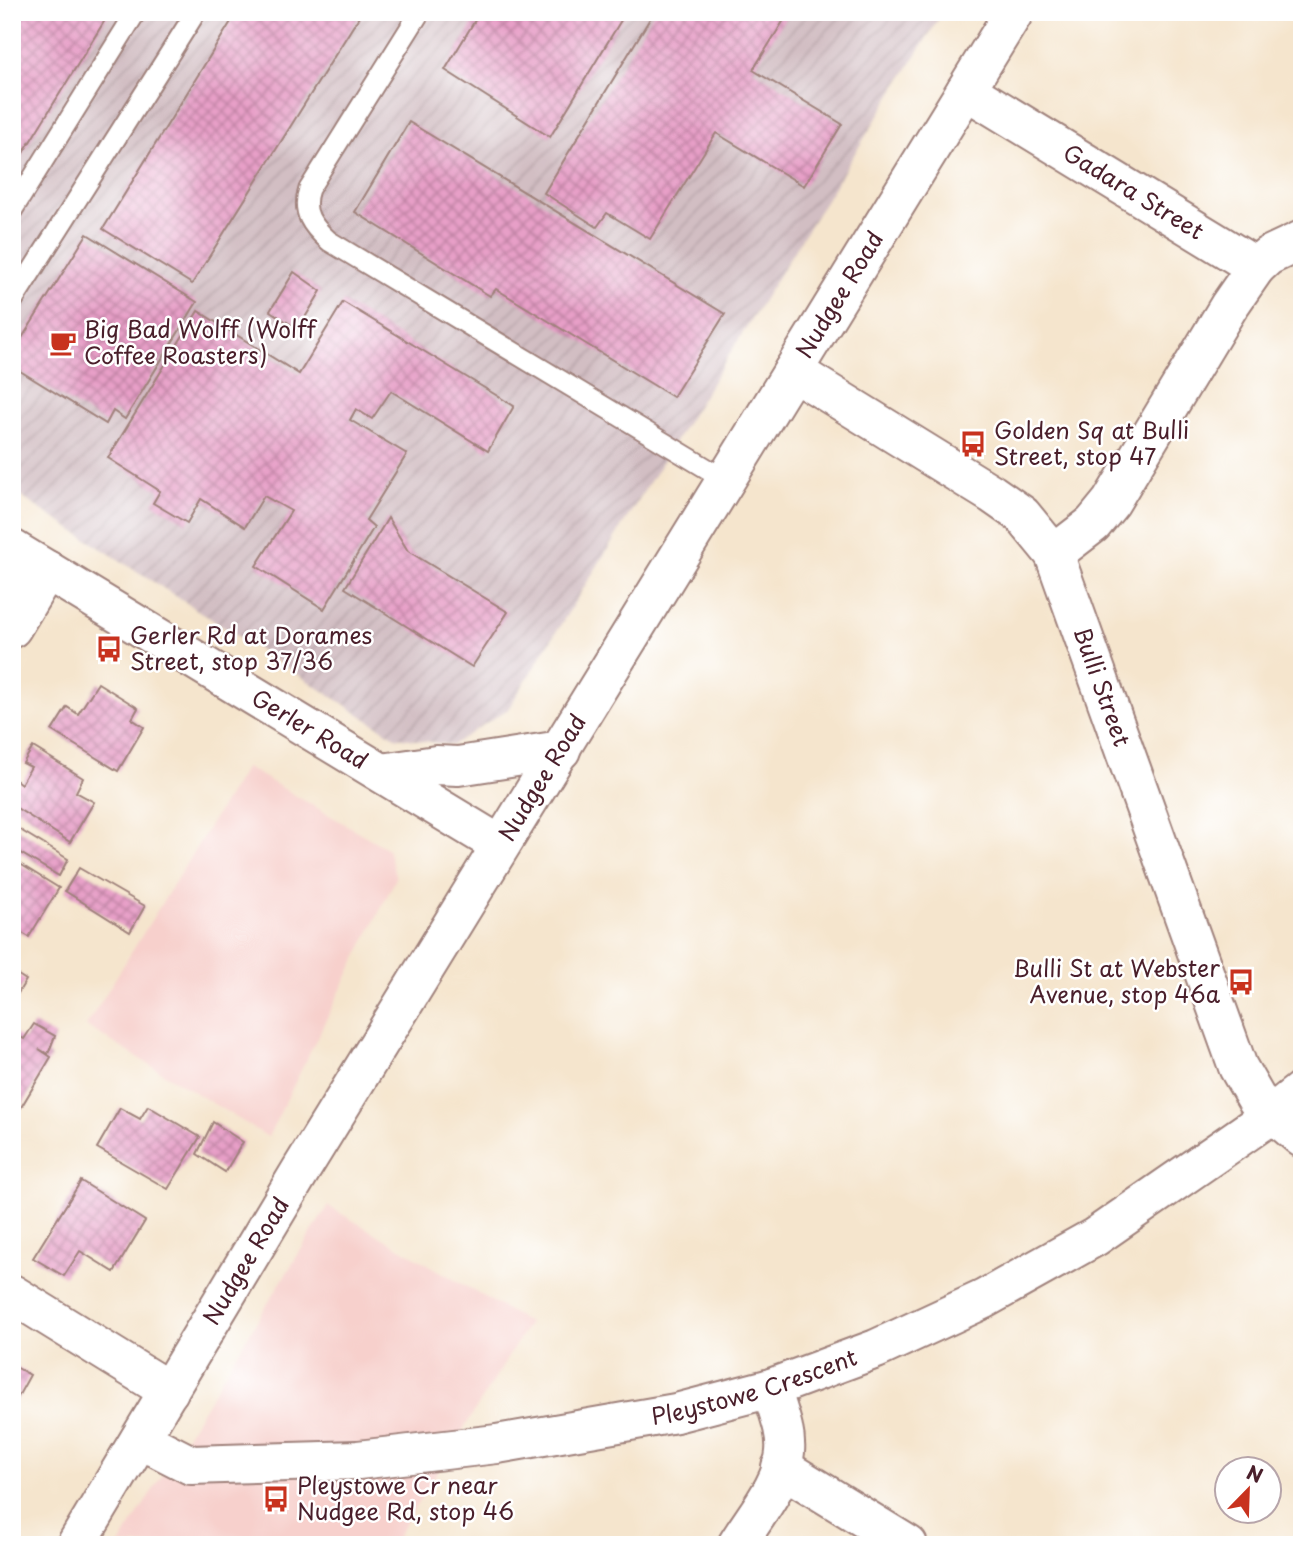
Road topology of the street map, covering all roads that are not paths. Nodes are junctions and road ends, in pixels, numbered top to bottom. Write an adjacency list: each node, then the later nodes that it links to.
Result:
1 (136, 12): 6 (lane)
2 (195, 12): 9 (lane)
3 (420, 12): 11 (lane)
4 (1014, 12): 5 (street, Nudgee Road)
5 (966, 90): 8 (street, Gadara Street); 10 (street, Nudgee Road)
6 (12, 211)
7 (1302, 240): 8 (street)
8 (1256, 267): 13 (street)
9 (12, 302)
10 (793, 371): 11 (street, Nudgee Road); 13 (street, Bulli Street)
11 (726, 480): 16 (street, Nudgee Road)
12 (12, 549): 14 (street, Gerler Road)
13 (1055, 554): 20 (street, Bulli Street)
14 (47, 570): 15 (street); 17 (street, Gerler Road)
15 (12, 628)
16 (561, 750): 17 (street); 18 (street, Nudgee Road)
17 (382, 773): 18 (street, Gerler Road)
18 (500, 845): 24 (street, Nudgee Road)
19 (1302, 1090): 20 (street, Pleystowe Crescent)
20 (1271, 1115): 21 (street, Bulli Street); 23 (street, Pleystowe Crescent)
21 (1302, 1138)
22 (12, 1294): 24 (street)
23 (771, 1388): 25 (street, Pleystowe Crescent); 26 (street)
24 (169, 1391): 25 (street, Nudgee Road)
25 (140, 1439): 27 (street, Nudgee Road)
26 (781, 1467): 28 (street); 29 (street)
27 (76, 1545)
28 (737, 1545)
29 (908, 1545)

